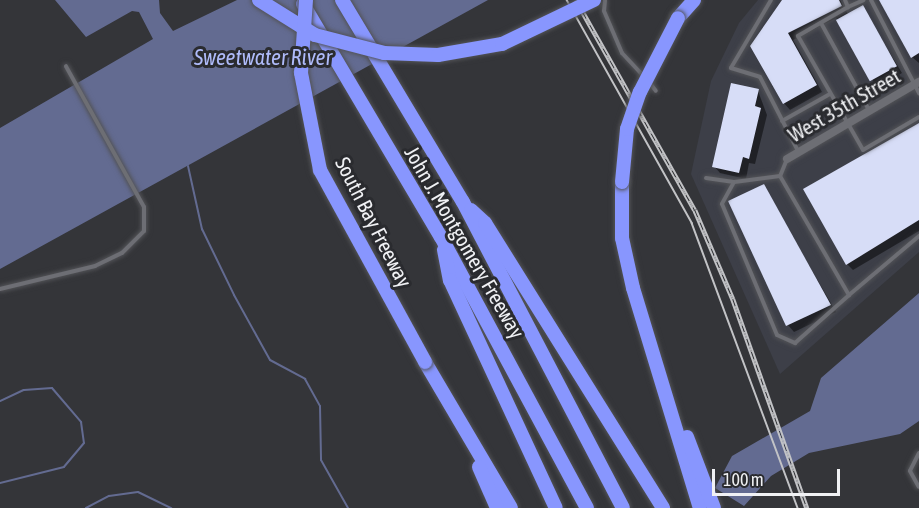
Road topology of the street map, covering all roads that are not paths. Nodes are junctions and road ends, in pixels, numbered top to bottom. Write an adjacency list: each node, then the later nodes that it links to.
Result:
1 (259, 0): 5 (highway, bridge)
2 (300, 0): 30 (highway, John J. Montgomery Freeway, bridge)
3 (306, 0): 34 (highway, South Bay Freeway, bridge)
4 (342, 0): 28 (highway, John J. Montgomery Freeway)
5 (594, 0)
6 (605, 0): 16 (lane)
7 (694, 0): 33 (highway, bridge)
8 (771, 0): 21 (lane)
9 (845, 0): 12 (lane)
10 (864, 0): 12 (lane)
11 (871, 0): 15 (lane)
12 (848, 7): 13 (lane)
13 (821, 23): 18 (lane); 19 (lane)
14 (66, 66): 31 (lane)
15 (917, 83): 17 (lane); 19 (street, West 35th Street)
16 (656, 91)
17 (919, 93)
18 (830, 94): 21 (lane); 22 (lane)
19 (869, 110): 22 (street, West 35th Street)
20 (919, 117): 22 (lane)
21 (782, 122): 23 (lane)
22 (846, 123): 23 (street, West 35th Street)
23 (798, 152): 24 (street, West 35th Street)
24 (787, 159): 25 (lane)
25 (780, 176): 27 (lane); 32 (lane)
26 (706, 178): 27 (lane)
27 (734, 183): 32 (lane)
28 (463, 202): 41 (highway, John J. Montgomery Freeway); 42 (highway)
29 (919, 236): 32 (lane)
30 (441, 237): 39 (highway); 40 (highway, John J. Montgomery Freeway)
31 (0, 289)
32 (849, 295)
33 (648, 344): 43 (highway); 44 (highway)
34 (455, 414): 37 (highway); 38 (highway)
35 (919, 453): 36 (lane)
36 (919, 487)
37 (497, 508)
38 (511, 508)
39 (556, 508)
40 (587, 508)
41 (623, 508)
42 (663, 508)
43 (700, 508)
44 (714, 508)

